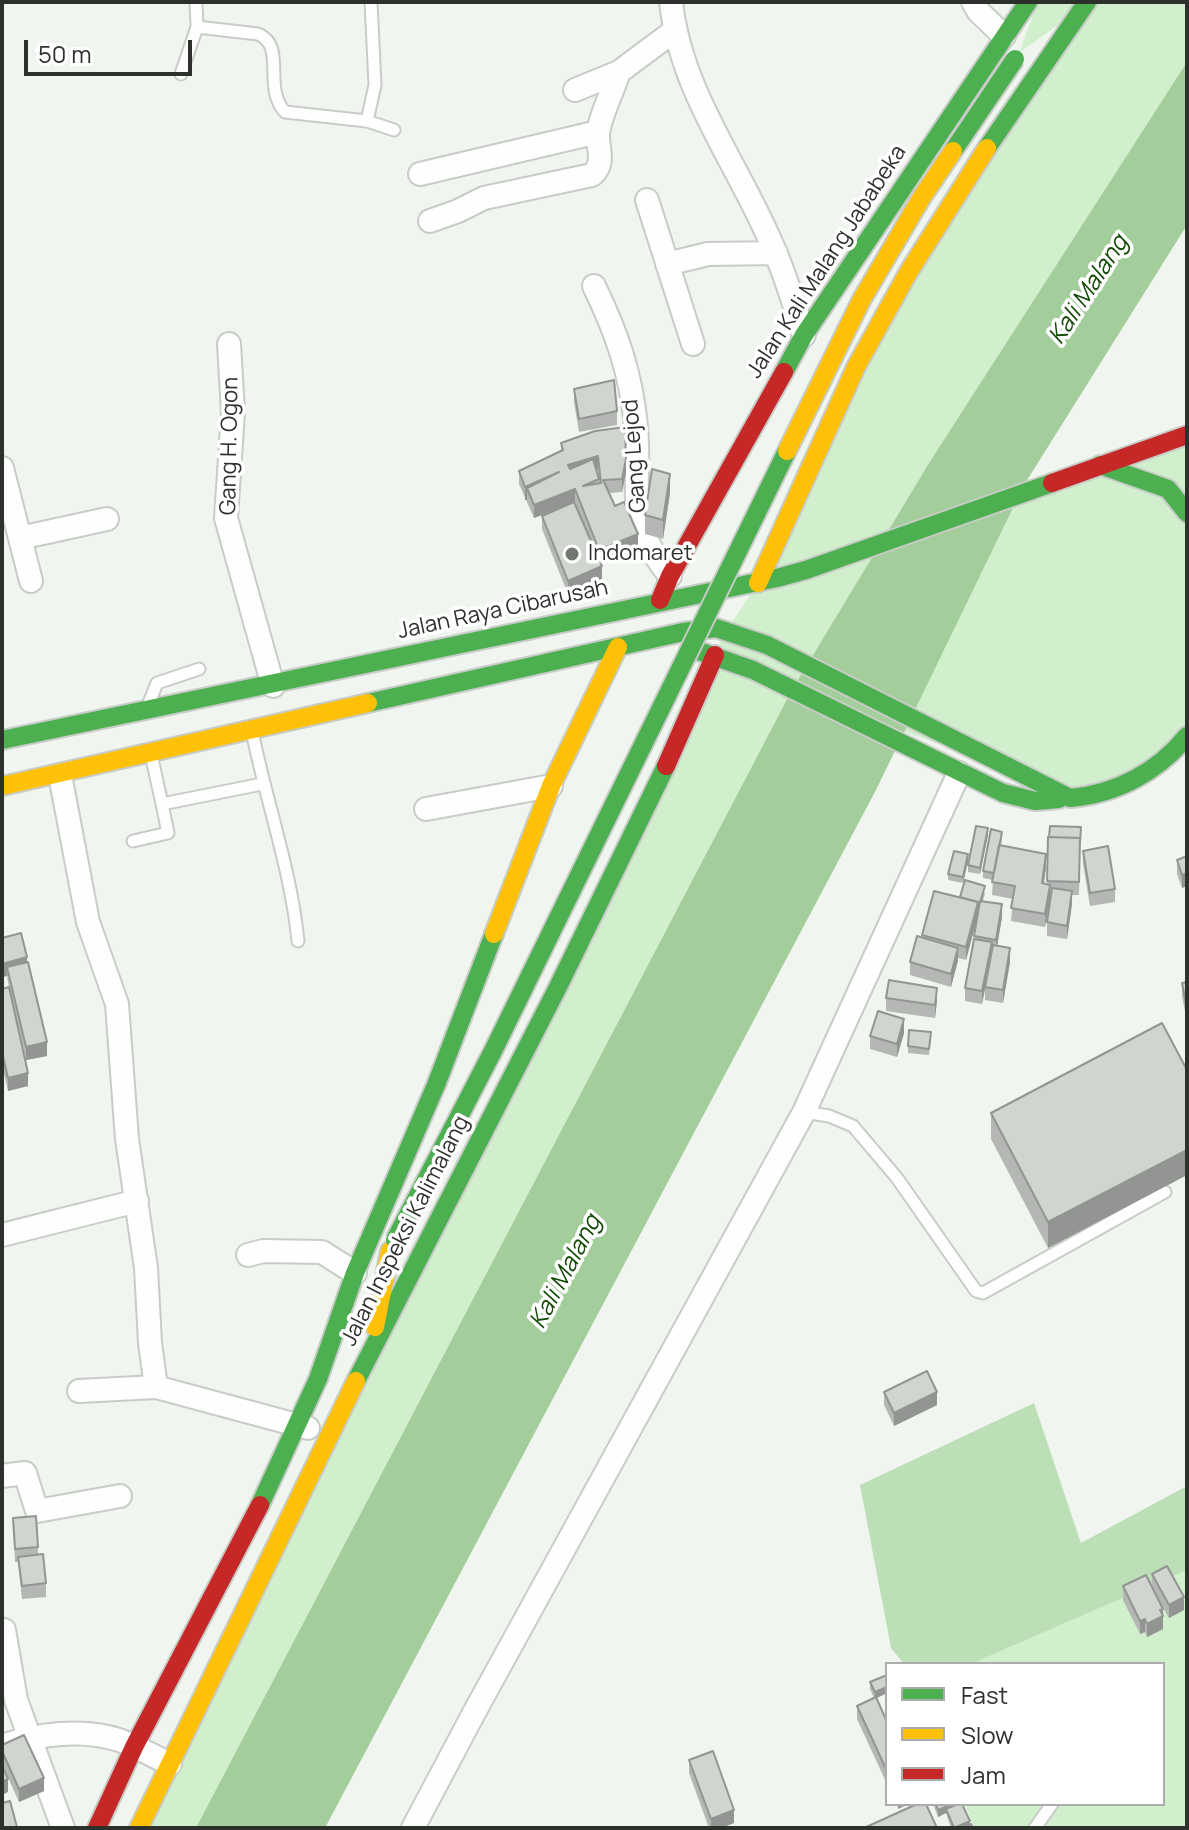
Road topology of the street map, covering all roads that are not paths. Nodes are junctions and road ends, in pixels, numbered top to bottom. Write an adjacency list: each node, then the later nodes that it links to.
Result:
1 (196, 2): 8 (lane)
2 (371, 2): 15 (lane)
3 (671, 2): 9 (street)
4 (973, 2): 10 (street)
5 (1028, 2): 10 (main road, Jalan Kali Malang Jababeka)
6 (1038, 2): 11 (main road)
7 (1085, 5): 11 (main road); 27 (main road)
8 (197, 27): 13 (lane); 15 (lane)
9 (674, 31): 12 (street); 21 (street)
10 (1004, 36): 24 (main road, Jalan Kali Malang Jababeka)
11 (1028, 48): 65 (main road, bridge)
12 (619, 72): 14 (street); 17 (street)
13 (181, 74)
14 (575, 90)
15 (367, 121): 16 (lane)
16 (394, 130)
17 (598, 132): 18 (street); 20 (street)
18 (420, 174)
19 (647, 200): 22 (street)
20 (430, 221)
21 (776, 253): 22 (street); 24 (street)
22 (667, 264): 26 (street)
23 (594, 286): 28 (street, Gang Lejod)
24 (804, 335): 27 (main road); 36 (main road, Jalan Kali Malang Jababeka)
25 (229, 344): 44 (street, Gang H. Ogon)
26 (693, 344)
27 (856, 367): 38 (main road)
28 (636, 427): 29 (street); 36 (street, Gang Lejod)
29 (611, 431)
30 (1187, 435): 31 (main road, Jalan Raya Cibarusah)
31 (1100, 465): 33 (main road); 38 (main road, Jalan Raya Cibarusah)
32 (2, 468): 35 (street)
33 (1187, 513)
34 (107, 519): 35 (street)
35 (20, 538): 37 (street)
36 (670, 576): 39 (main road, Jalan Kali Malang Jababeka)
37 (31, 581)
38 (758, 583): 39 (main road, Jalan Raya Cibarusah)
39 (660, 600): 44 (main road, Jalan Raya Cibarusah)
40 (646, 641): 41 (main road); 42 (main road); 56 (main road)
41 (618, 647): 47 (main road); 55 (main road, Jalan Inspeksi Kalimalang)
42 (715, 655): 51 (main road); 69 (main road, Jalan Inspeksi Kalimalang)
43 (199, 669): 45 (lane)
44 (273, 686): 45 (main road, Jalan Raya Cibarusah)
45 (146, 711): 48 (main road, Jalan Raya Cibarusah)
46 (1187, 725): 49 (main road)
47 (251, 730): 50 (main road); 53 (lane)
48 (2, 740)
49 (1184, 740): 56 (main road)
50 (150, 754): 52 (main road); 57 (lane)
51 (959, 773): 56 (main road); 61 (street)
52 (60, 775): 54 (main road); 63 (street)
53 (262, 784): 57 (lane); 60 (lane)
54 (2, 786)
55 (551, 786): 58 (street); 67 (main road, Jalan Inspeksi Kalimalang)
56 (1070, 798)
57 (162, 804): 59 (lane)
58 (426, 809)
59 (133, 841)
60 (298, 941)
61 (804, 1112): 62 (lane); 85 (street)
62 (1165, 1192)
63 (137, 1201): 64 (street); 70 (street)
64 (2, 1235)
65 (393, 1246): 68 (main road); 69 (main road)
66 (248, 1255): 67 (street)
67 (355, 1273): 68 (main road, Jalan Inspeksi Kalimalang)
68 (337, 1322): 72 (main road, Jalan Inspeksi Kalimalang)
69 (370, 1351): 73 (main road, Jalan Inspeksi Kalimalang)
70 (156, 1387): 71 (street); 72 (street)
71 (79, 1391)
72 (298, 1424): 73 (street); 79 (main road, Jalan Inspeksi Kalimalang)
73 (329, 1437): 80 (main road, Jalan Inspeksi Kalimalang)
74 (2, 1476): 75 (street)
75 (120, 1496)
76 (4, 1630): 77 (street)
77 (27, 1737): 78 (street); 79 (street); 82 (street)
78 (2, 1746)
79 (134, 1747): 80 (street); 83 (main road, Jalan Inspeksi Kalimalang)
80 (170, 1764): 84 (main road, Jalan Inspeksi Kalimalang)
81 (1051, 1806): 86 (lane)
82 (63, 1828)
83 (97, 1828)
84 (139, 1828)
85 (413, 1828)
86 (1035, 1828)

